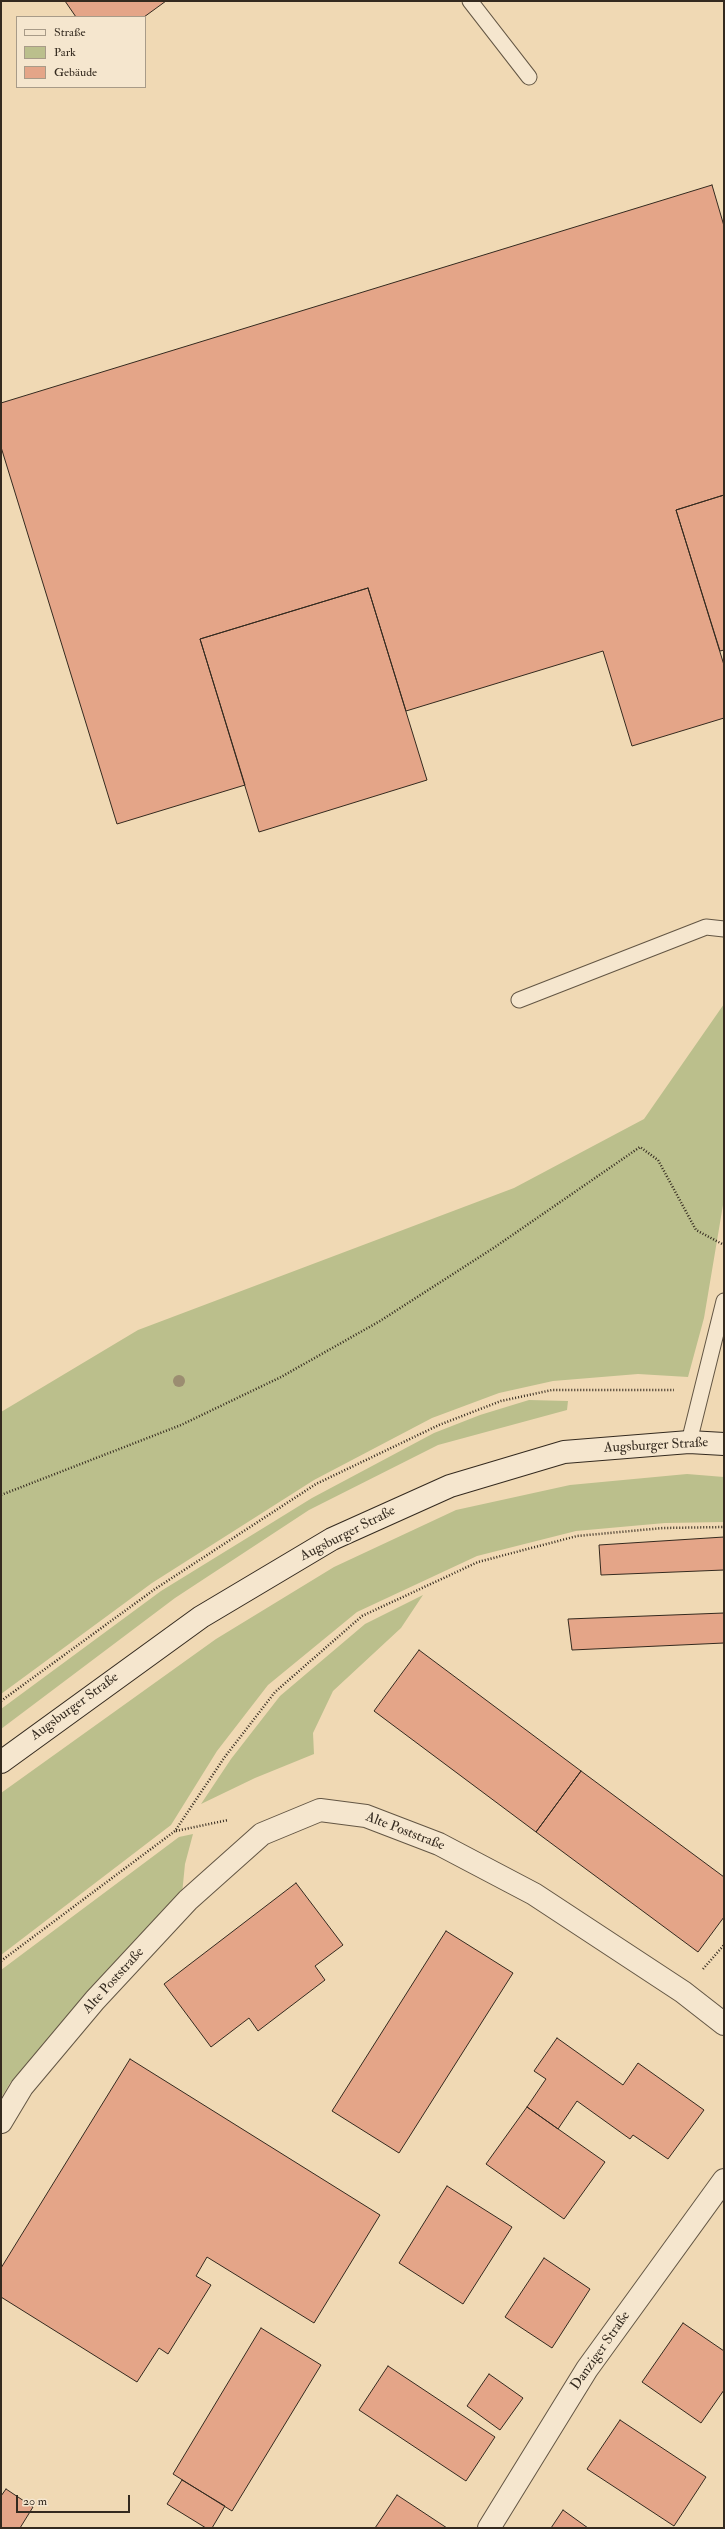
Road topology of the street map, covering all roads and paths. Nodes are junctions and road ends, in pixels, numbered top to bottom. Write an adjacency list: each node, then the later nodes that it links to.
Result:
1 (470, 1): 2 (lane)
2 (529, 77)
3 (724, 929): 4 (lane)
4 (519, 1000)
5 (724, 1245): 9 (path)
6 (724, 1301): 7 (lane)
7 (689, 1442): 8 (street, Augsburger Straße); 11 (street, Augsburger Straße)
8 (724, 1444)
9 (1, 1495)
10 (724, 1527): 12 (path)
11 (1, 1762)
12 (175, 1831): 13 (path); 14 (path)
13 (262, 1834): 15 (street, Alte Poststraße); 16 (street, Alte Poststraße)
14 (1, 1961)
15 (724, 2024)
16 (1, 2122)
17 (724, 2180): 18 (street, Danziger Straße)
18 (489, 2528)

